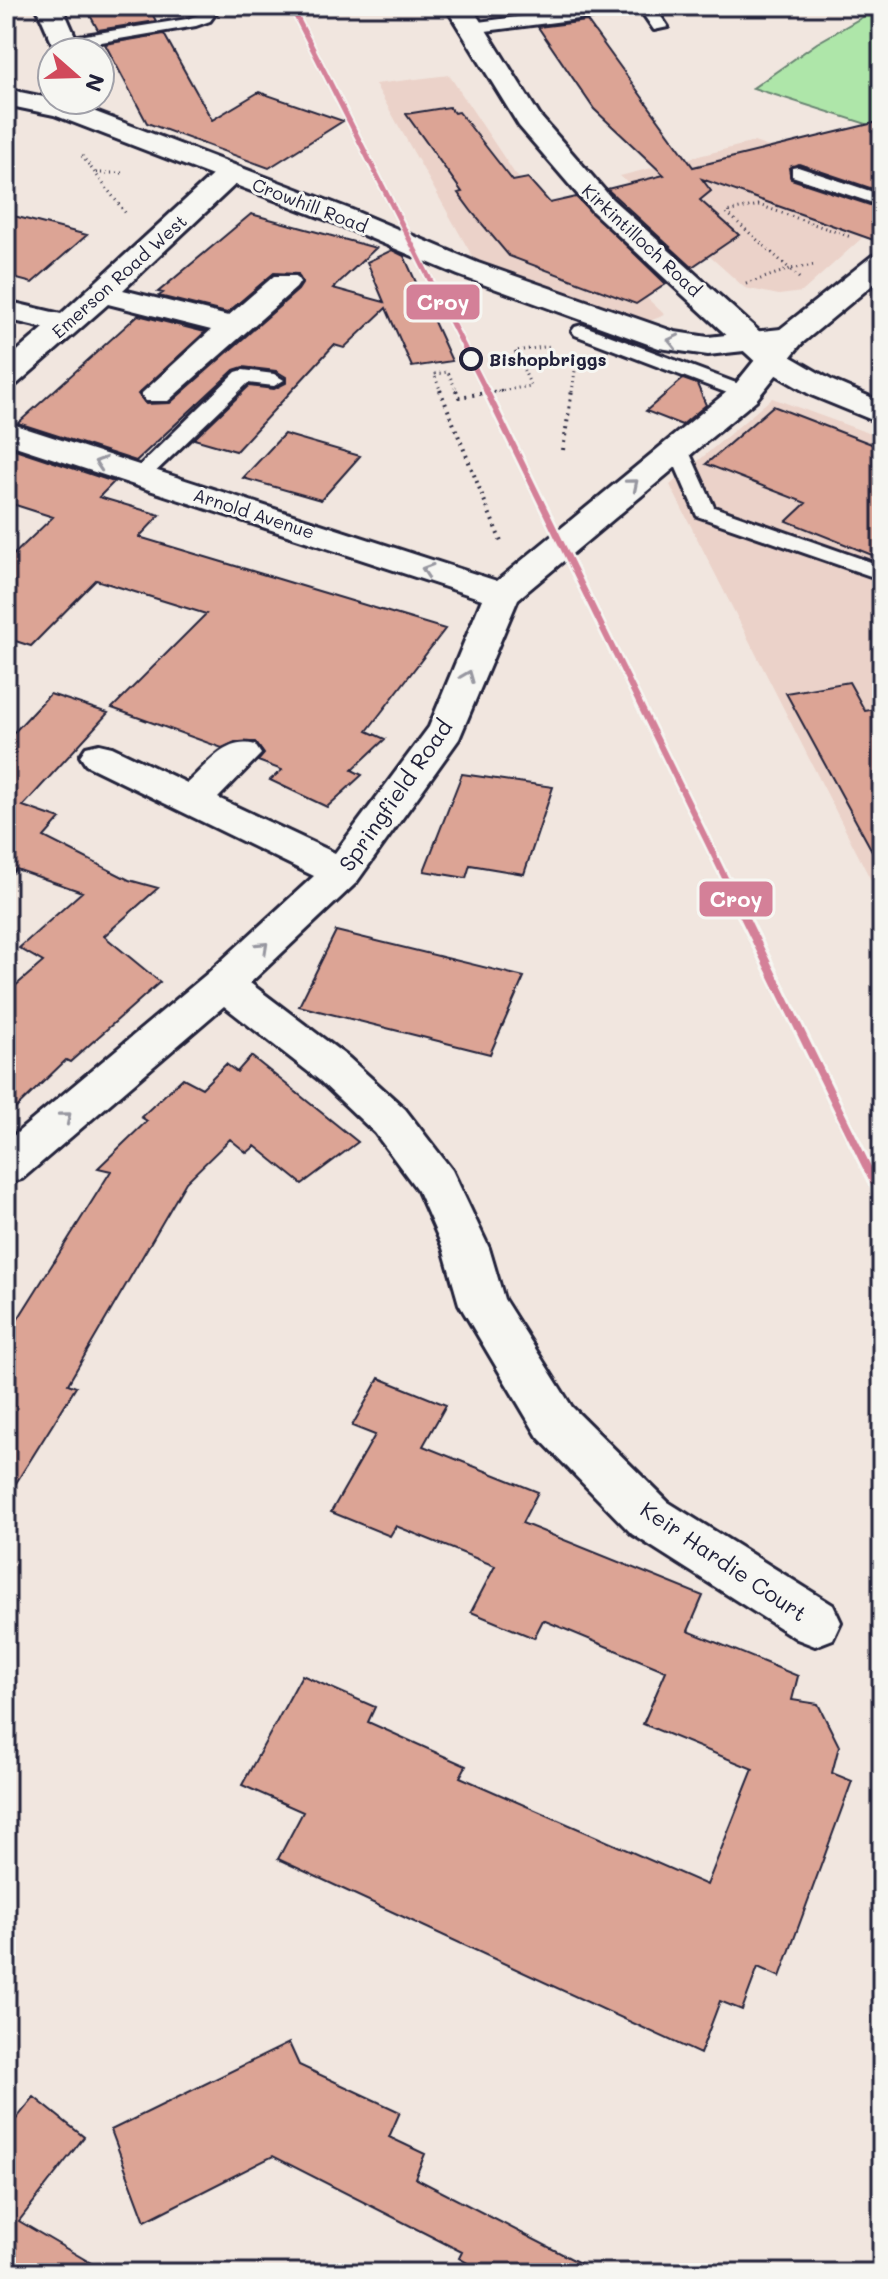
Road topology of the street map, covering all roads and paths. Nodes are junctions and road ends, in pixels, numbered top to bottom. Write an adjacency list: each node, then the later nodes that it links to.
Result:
1 (49, 6): 6 (street)
2 (213, 6): 7 (lane)
3 (643, 6): 4 (lane); 5 (lane)
4 (464, 17): 20 (street, Kirkintilloch Road)
5 (660, 27)
6 (63, 36)
7 (116, 38)
8 (6, 97): 9 (street, Crowhill Road)
9 (36, 101)
10 (65, 116): 16 (path)
11 (87, 116): 13 (street, Crowhill Road)
12 (798, 172): 14 (lane)
13 (230, 174): 16 (street, Emerson Road West); 26 (street, Crowhill Road, one-way to 13)
14 (882, 201)
15 (855, 239): 20 (path)
16 (151, 248): 19 (street, Emerson Road West)
17 (878, 271): 26 (street, Springfield Road)
18 (285, 282): 23 (street)
19 (102, 294): 22 (street, Emerson Road West); 23 (street)
20 (704, 298): 26 (street, Kirkintilloch Road)
21 (6, 310): 22 (street)
22 (66, 324): 28 (street, Emerson Road West)
23 (234, 327): 31 (street)
24 (582, 331): 25 (lane)
25 (605, 340): 30 (lane); 35 (path)
26 (770, 346): 30 (street, Springfield Road); 32 (street, Kirkintilloch Road)
27 (522, 350): 38 (path)
28 (6, 377)
29 (274, 380): 36 (lane)
30 (745, 393): 34 (street, Springfield Road)
31 (157, 394)
32 (882, 414)
33 (6, 432): 36 (street, Arnold Avenue, one-way to 33)
34 (677, 447): 37 (lane); 38 (street, Springfield Road, one-way to 34)
35 (563, 450)
36 (140, 476): 38 (street, Arnold Avenue, one-way to 36)
37 (882, 573)
38 (509, 588): 42 (street, Springfield Road, one-way to 38)
39 (242, 754): 41 (street)
40 (99, 756): 41 (street)
41 (192, 800): 42 (street)
42 (342, 873): 43 (street, Springfield Road, one-way to 42)
43 (223, 984): 44 (street, Springfield Road, one-way to 43); 45 (street, Keir Hardie Court)
44 (6, 1167)
45 (815, 1622)

